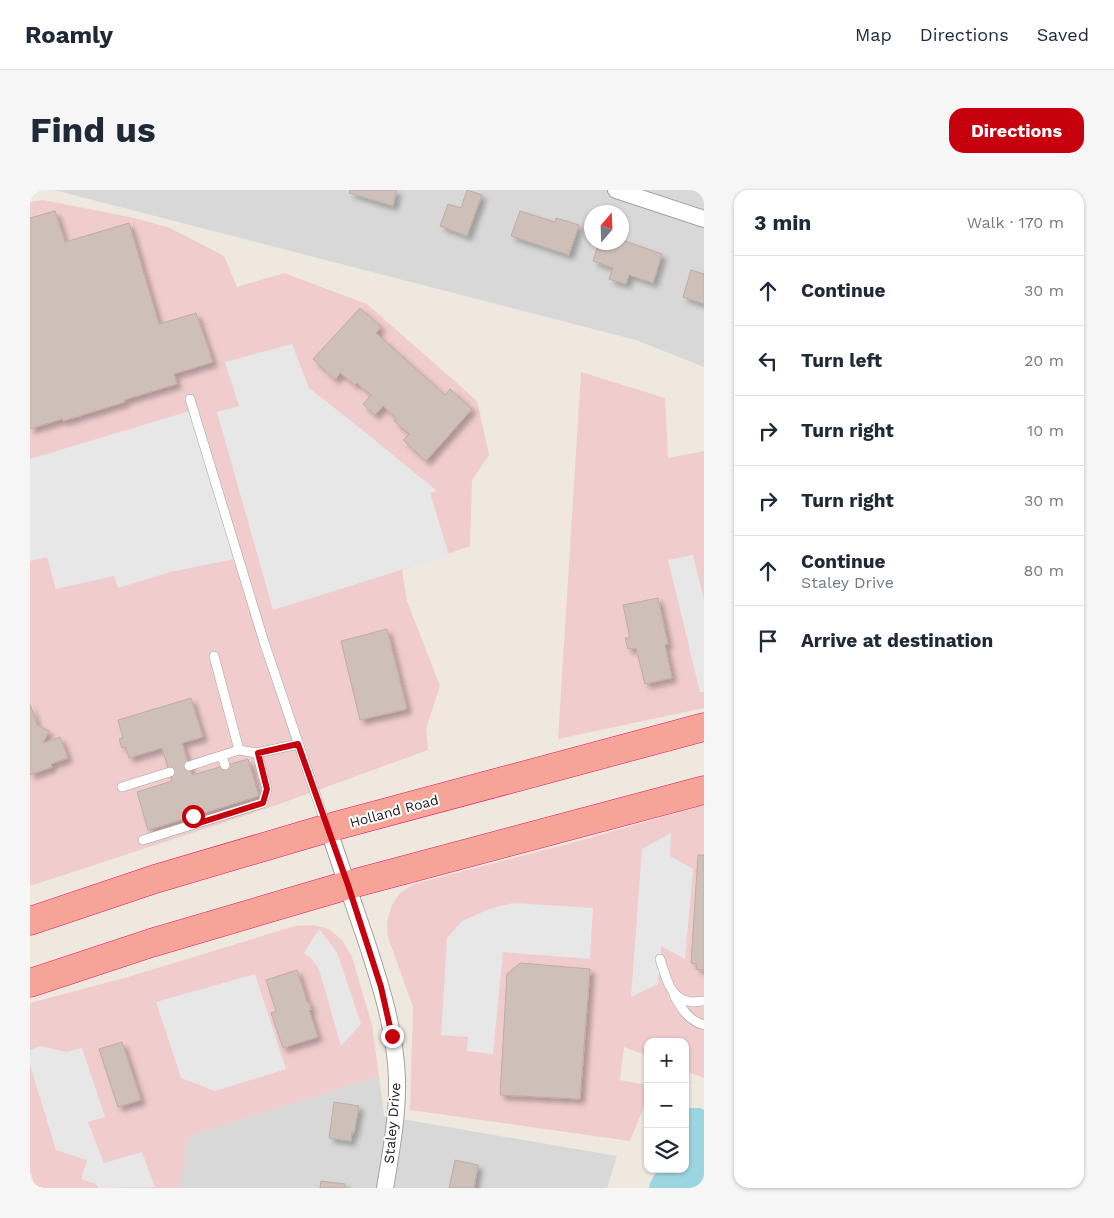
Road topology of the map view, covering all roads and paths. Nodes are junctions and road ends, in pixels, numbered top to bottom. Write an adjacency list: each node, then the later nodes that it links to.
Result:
1 (616, 190): 2 (street)
2 (704, 219)
3 (190, 399): 6 (lane)
4 (214, 656): 7 (lane)
5 (704, 727): 15 (highway, Holland Road)
6 (298, 744): 8 (lane); 15 (lane)
7 (240, 750): 8 (lane); 9 (lane)
8 (258, 753): 16 (lane)
9 (222, 756): 10 (lane); 11 (lane)
10 (189, 766)
11 (225, 766)
12 (170, 772): 13 (lane)
13 (122, 787)
14 (704, 790): 17 (highway)
15 (328, 828): 17 (street, Staley Drive); 18 (highway, Holland Road)
16 (143, 840)
17 (348, 885): 20 (highway); 24 (street, Staley Drive)
18 (30, 921)
19 (660, 958): 21 (lane)
20 (30, 983)
21 (670, 989): 22 (lane); 23 (lane)
22 (704, 1001)
23 (704, 1024)
24 (385, 1188)

